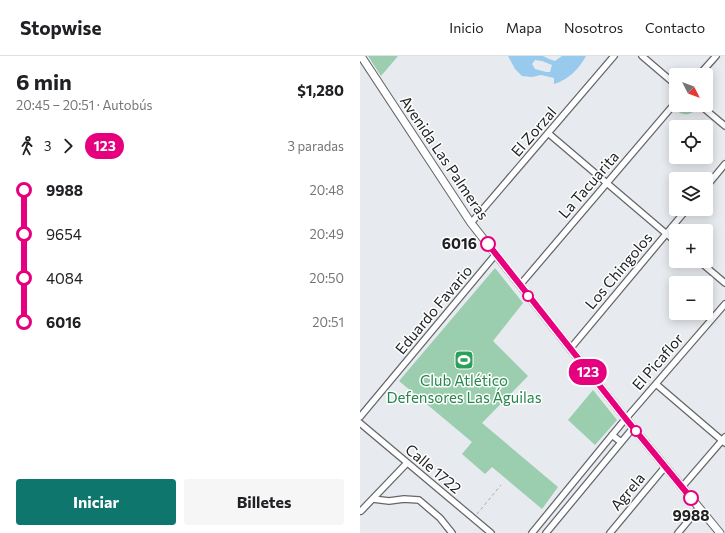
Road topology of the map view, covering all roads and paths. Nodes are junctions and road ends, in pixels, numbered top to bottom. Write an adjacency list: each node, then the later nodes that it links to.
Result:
1 (361, 56): 15 (main road, Avenida Las Palmeras)
2 (614, 56): 10 (street, El Zorzal)
3 (642, 56): 6 (street)
4 (716, 56): 5 (street)
5 (705, 68)
6 (669, 79)
7 (669, 110): 13 (street, La Tacuarita)
8 (708, 112): 9 (street)
9 (725, 126)
10 (548, 133): 13 (street); 15 (street, El Zorzal)
11 (725, 164): 12 (street)
12 (713, 179)
13 (607, 183): 16 (street); 20 (street, La Tacuarita)
14 (681, 216): 16 (street, Los Chingolos)
15 (471, 223): 17 (main road, Avenida Las Palmeras)
16 (667, 234): 22 (street, Los Chingolos)
17 (496, 254): 20 (main road, Avenida Las Palmeras); 24 (street, Eduardo Favario)
18 (707, 268): 19 (street)
19 (725, 283)
20 (520, 285): 22 (main road, Avenida Las Palmeras)
21 (725, 304): 23 (street, El Picaflor)
22 (570, 349): 25 (main road, Avenida Las Palmeras)
23 (656, 384): 25 (street, El Picaflor); 29 (street)
24 (360, 417)
25 (626, 419): 27 (main road, Avenida Las Palmeras); 28 (street, El Picaflor)
26 (360, 423): 31 (street, Calle 1722)
27 (633, 428): 30 (street); 32 (main road, Avenida Las Palmeras)
28 (612, 435): 30 (street); 41 (street, El Picaflor)
29 (724, 440): 34 (street)
30 (622, 442): 42 (street)
31 (407, 463): 35 (street); 38 (street, Calle 1722)
32 (665, 467): 34 (main road, Avenida Las Palmeras); 43 (street, Agrela)
33 (501, 485): 38 (path)
34 (682, 487): 36 (main road, Avenida Las Palmeras)
35 (373, 498): 37 (street); 39 (street)
36 (699, 508): 44 (street); 45 (main road, Avenida Las Palmeras)
37 (361, 511)
38 (473, 518): 40 (street, Calle 1722)
39 (452, 533)
40 (490, 533)
41 (532, 533)
42 (546, 533)
43 (610, 533)
44 (678, 533)
45 (720, 533)

